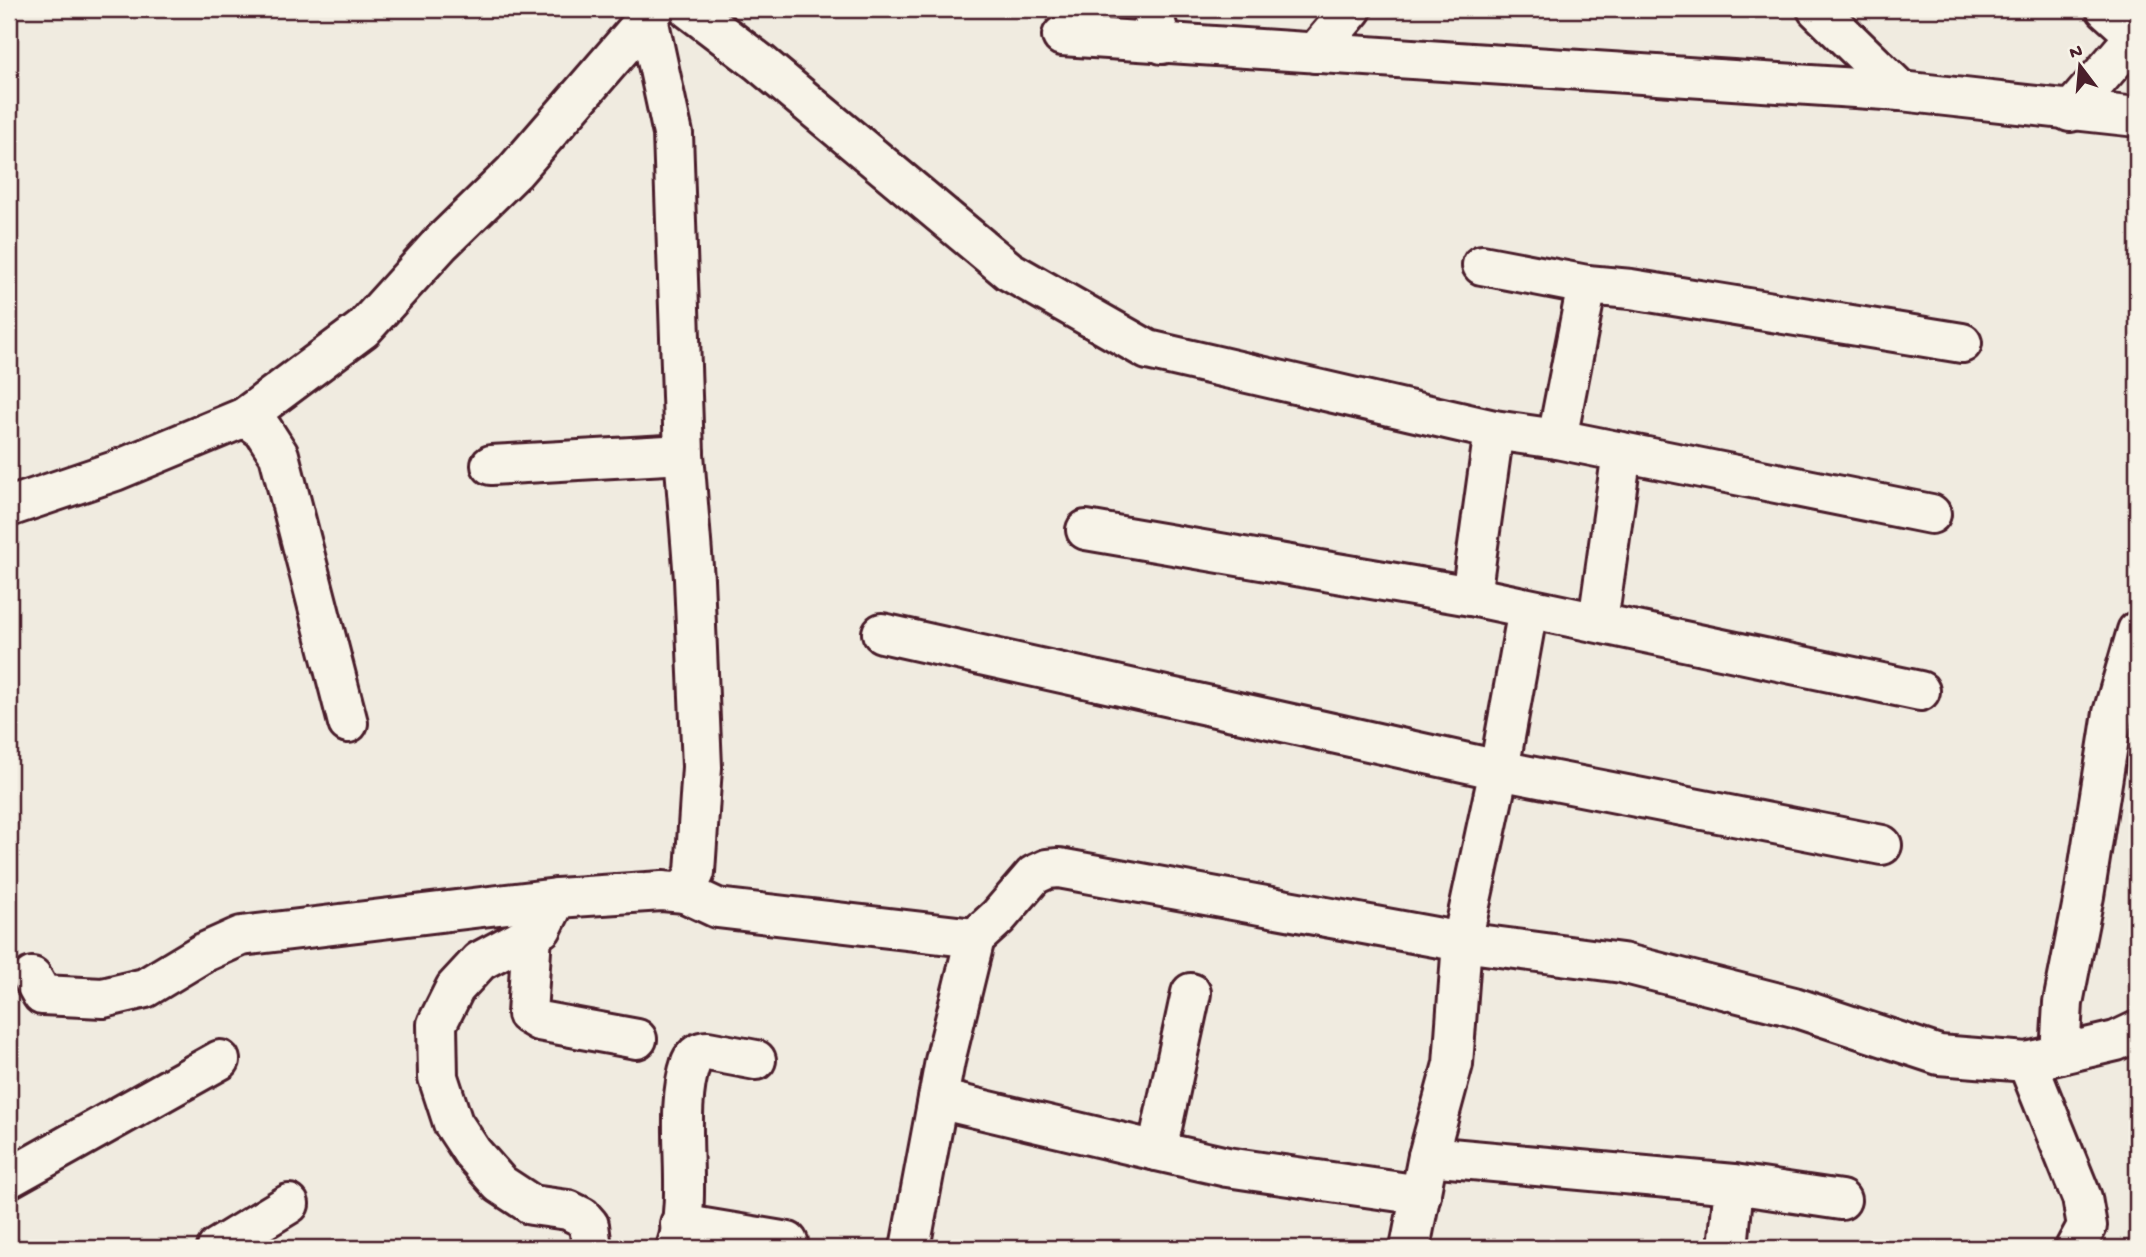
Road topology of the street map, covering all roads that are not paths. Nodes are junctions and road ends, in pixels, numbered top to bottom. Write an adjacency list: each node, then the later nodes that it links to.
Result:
1 (689, 9): 17 (street)
2 (1352, 9): 9 (street)
3 (1817, 9): 10 (street)
4 (2106, 9): 7 (street)
5 (652, 13): 16 (street); 20 (street)
6 (1157, 27): 8 (street); 9 (street)
7 (2136, 35): 11 (street)
8 (1062, 36)
9 (1315, 53): 10 (street)
10 (1901, 91): 11 (street)
11 (2070, 111): 12 (street)
12 (2137, 117)
13 (1482, 265): 14 (street)
14 (1587, 285): 15 (street); 18 (street)
15 (1962, 343)
16 (245, 417): 22 (street); 31 (street)
17 (1494, 430): 18 (street); 25 (street)
18 (1558, 439): 19 (street)
19 (1622, 452): 23 (street); 27 (street)
20 (684, 454): 21 (street); 34 (street)
21 (491, 465)
22 (9, 507)
23 (1931, 514)
24 (1086, 530): 25 (street)
25 (1471, 596): 26 (street)
26 (1528, 609): 27 (street); 32 (street)
27 (1598, 622): 30 (street)
28 (2137, 631): 43 (street)
29 (882, 633): 32 (street)
30 (1920, 691)
31 (348, 723)
32 (1499, 770): 33 (street); 38 (street)
33 (1882, 845)
34 (685, 893): 35 (street); 37 (street)
35 (556, 898): 36 (street); 39 (street)
36 (532, 934): 42 (street); 57 (street)
37 (975, 938): 38 (street); 46 (street)
38 (1462, 942): 43 (street); 48 (street)
39 (33, 977)
40 (1191, 993): 47 (street)
41 (2137, 1031): 43 (street)
42 (637, 1039)
43 (2044, 1058): 61 (street)
44 (220, 1060): 49 (street)
45 (756, 1060): 54 (street)
46 (938, 1099): 47 (street); 58 (street)
47 (1157, 1151): 51 (street)
48 (1428, 1156): 50 (street); 51 (street)
49 (9, 1178)
50 (1734, 1184): 52 (street); 60 (street)
51 (1421, 1195): 59 (street)
52 (1841, 1200)
53 (289, 1204): 56 (street)
54 (678, 1236): 55 (street)
55 (788, 1242)
56 (217, 1248)
57 (592, 1248)
58 (910, 1248)
59 (1410, 1248)
60 (1728, 1248)
61 (2075, 1248)

